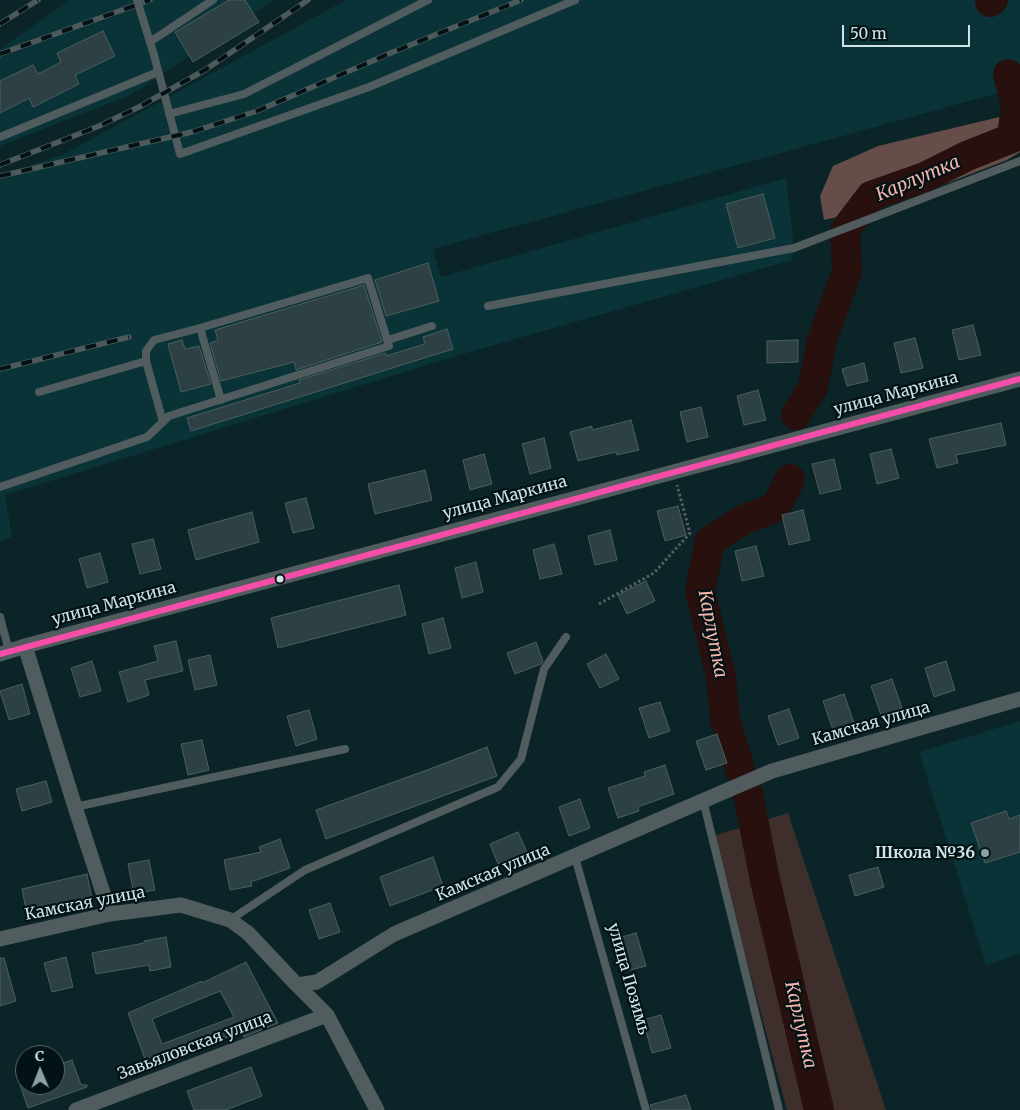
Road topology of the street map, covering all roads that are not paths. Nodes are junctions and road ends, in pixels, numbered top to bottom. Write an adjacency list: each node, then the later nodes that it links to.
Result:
1 (137, 0): 5 (lane)
2 (213, 0): 5 (lane)
3 (428, 0): 7 (lane)
4 (575, 0): 7 (lane)
5 (150, 42): 6 (lane)
6 (158, 72): 7 (lane); 8 (lane)
7 (169, 114)
8 (0, 137)
9 (1020, 161): 10 (lane)
10 (488, 306)
11 (432, 326): 13 (lane)
12 (200, 328): 13 (lane); 14 (lane); 17 (lane)
13 (388, 340): 17 (lane)
14 (146, 361): 16 (lane); 18 (lane)
15 (1020, 379): 22 (street, улица Маркина)
16 (39, 392)
17 (221, 400): 18 (lane)
18 (163, 422): 19 (lane)
19 (0, 487)
20 (0, 617): 23 (lane)
21 (566, 637): 30 (lane)
22 (25, 646): 23 (street, улица Маркина); 27 (street)
23 (4, 652)
24 (1020, 699): 26 (street, Камская улица)
25 (345, 750): 27 (lane)
26 (703, 800): 28 (street, Камская улица); 37 (lane)
27 (74, 807): 29 (street)
28 (575, 857): 32 (street, Камская улица); 36 (lane, улица Позимь)
29 (110, 914): 30 (street, Камская улица); 31 (street, Камская улица)
30 (230, 920): 32 (street, Камская улица)
31 (0, 939)
32 (297, 985): 33 (street)
33 (327, 1014): 34 (street, Завьяловская улица); 35 (street)
34 (76, 1110)
35 (377, 1110)
36 (646, 1110)
37 (779, 1110)

